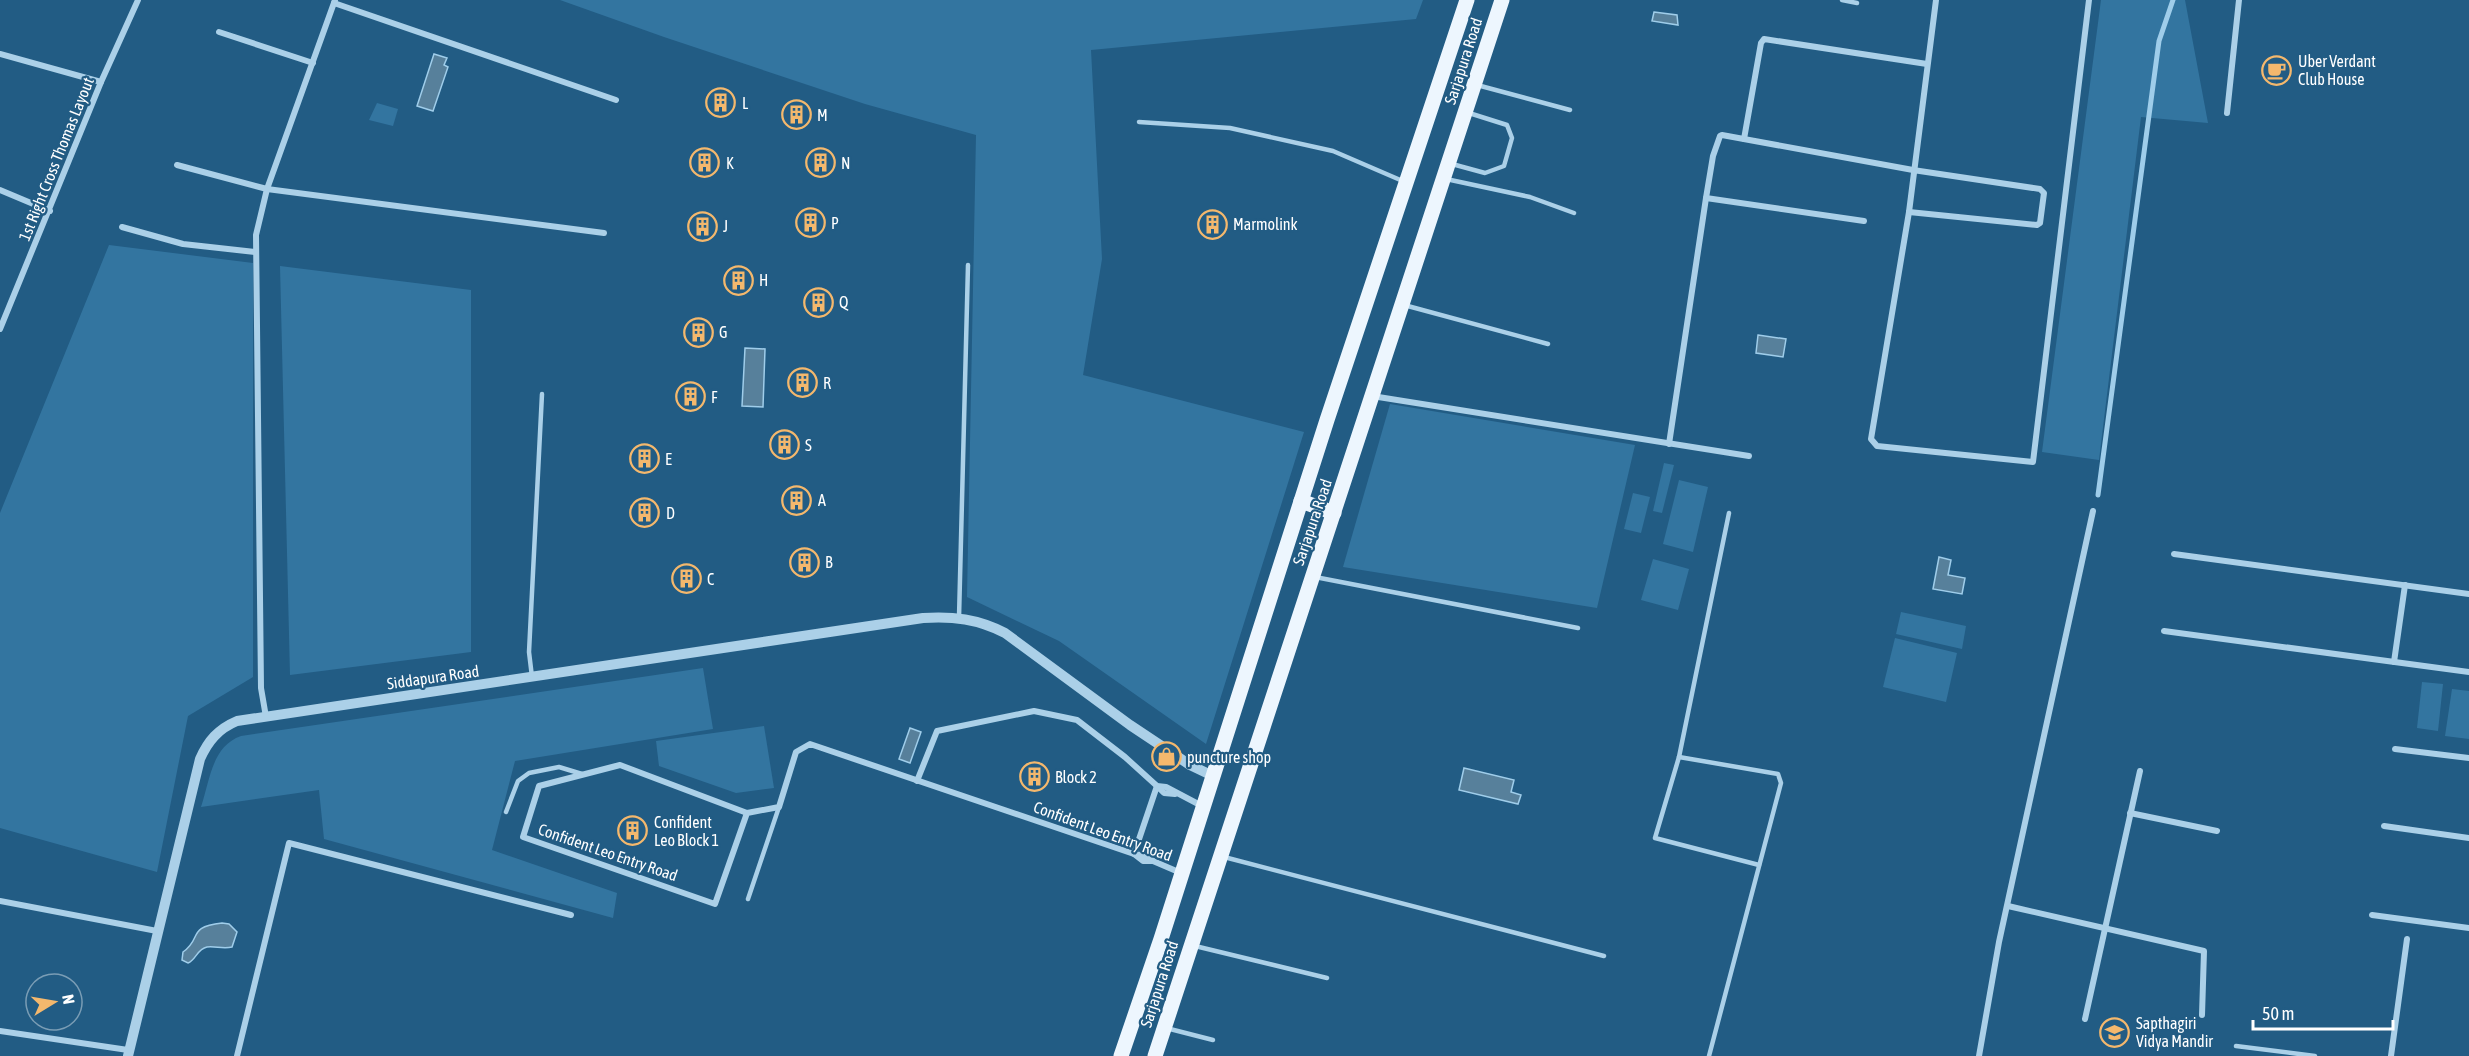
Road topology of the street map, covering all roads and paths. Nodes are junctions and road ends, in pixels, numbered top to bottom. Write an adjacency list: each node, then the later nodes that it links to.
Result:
1 (138, 0): 14 (street, 1st Right Cross Thomas Layout)
2 (1467, 0): 26 (main road, Sarjapura Road)
3 (1502, 0): 15 (main road, Sarjapura Road)
4 (1842, 0): 9 (lane)
5 (1936, 0): 13 (street)
6 (2089, 0): 31 (street)
7 (2239, 0): 19 (street)
8 (334, 2): 12 (street); 16 (street)
9 (1857, 3)
10 (219, 32): 12 (street)
11 (0, 54): 14 (street)
12 (313, 63): 27 (street)
13 (1927, 64): 21 (street); 24 (street)
14 (101, 82): 30 (street, 1st Right Cross Thomas Layout)
15 (1475, 85): 17 (lane); 18 (main road, Sarjapura Road)
16 (616, 100)
17 (1570, 110)
18 (1466, 112): 22 (main road, Sarjapura Road); 22 (lane)
19 (2228, 113)
20 (1139, 122): 26 (lane)
21 (1744, 140): 24 (street); 29 (street)
22 (1449, 163): 25 (main road, Sarjapura Road)
23 (177, 165): 27 (street)
24 (1913, 170): 31 (street); 31 (street)
25 (1444, 178): 32 (lane); 38 (main road, Sarjapura Road)
26 (1407, 183): 45 (main road, Sarjapura Road)
27 (267, 189): 35 (street); 36 (street)
28 (0, 190): 30 (street)
29 (1706, 198): 33 (street); 43 (street)
30 (50, 211): 39 (street, 1st Right Cross Thomas Layout)
31 (1909, 212)
32 (1574, 213)
33 (1864, 222)
34 (122, 227): 36 (street)
35 (604, 232)
36 (255, 252): 59 (street)
37 (968, 265): 53 (lane)
38 (1401, 304): 40 (lane); 42 (main road, Sarjapura Road)
39 (0, 329)
40 (1548, 344)
41 (542, 394): 58 (lane)
42 (1372, 396): 43 (street); 47 (main road, Sarjapura Road)
43 (1669, 444): 44 (street)
44 (1749, 456)
45 (1301, 501): 47 (main road); 65 (main road, Sarjapura Road)
46 (2093, 512): 82 (street)
47 (1334, 513): 50 (main road, Sarjapura Road)
48 (1729, 513): 61 (lane)
49 (2174, 554): 51 (street)
50 (1312, 576): 54 (lane); 77 (main road, Sarjapura Road)
51 (2405, 585): 52 (street); 56 (street)
52 (2469, 594)
53 (959, 618): 58 (street, Siddapura Road); 65 (street, Siddapura Road)
54 (1578, 628)
55 (2164, 631): 56 (street)
56 (2394, 662): 57 (street)
57 (2469, 672)
58 (532, 677): 59 (street, Siddapura Road)
59 (266, 717): 87 (street, Siddapura Road)
60 (2395, 750): 62 (street)
61 (1678, 757): 78 (lane); 78 (lane)
62 (2469, 758)
63 (2140, 771): 72 (street)
64 (584, 774): 70 (lane); 71 (street, Confident Leo Entry Road); 71 (street, Confident Leo Entry Road)
65 (1213, 776): 68 (main road, Sarjapura Road)
66 (917, 781): 67 (street); 69 (street, Confident Leo Entry Road); 76 (street, Confident Leo Entry Road)
67 (1157, 786): 68 (street); 76 (street)
68 (1202, 806): 79 (main road, Sarjapura Road)
69 (779, 807): 71 (street); 80 (lane)
70 (506, 812)
71 (747, 813)
72 (2130, 813): 74 (street); 85 (street)
73 (2384, 826): 75 (street)
74 (2217, 831)
75 (2469, 838)
76 (1134, 854): 79 (street, Confident Leo Entry Road)
77 (1221, 857): 89 (main road, Sarjapura Road); 90 (lane)
78 (1759, 865): 102 (lane)
79 (1180, 873): 100 (main road, Sarjapura Road)
80 (748, 899)
81 (0, 901): 87 (street)
82 (2008, 906): 85 (street); 103 (street)
83 (571, 915): 99 (street)
84 (2372, 915): 86 (street)
85 (2105, 928): 92 (street); 93 (street)
86 (2469, 928)
87 (157, 931): 98 (street, Siddapura Road)
88 (2407, 939): 105 (street)
89 (1191, 945): 91 (lane); 94 (main road, Sarjapura Road)
90 (1604, 956)
91 (1327, 978)
92 (2202, 1016)
93 (2085, 1019)
94 (1165, 1028): 96 (lane); 101 (main road, Sarjapura Road)
95 (0, 1031): 98 (street)
96 (1213, 1040)
97 (2236, 1046): 104 (lane)
98 (128, 1053)
99 (237, 1056)
100 (1121, 1056)
101 (1155, 1056)
102 (1709, 1056)
103 (1978, 1056)
104 (2315, 1056)
105 (2391, 1056)

